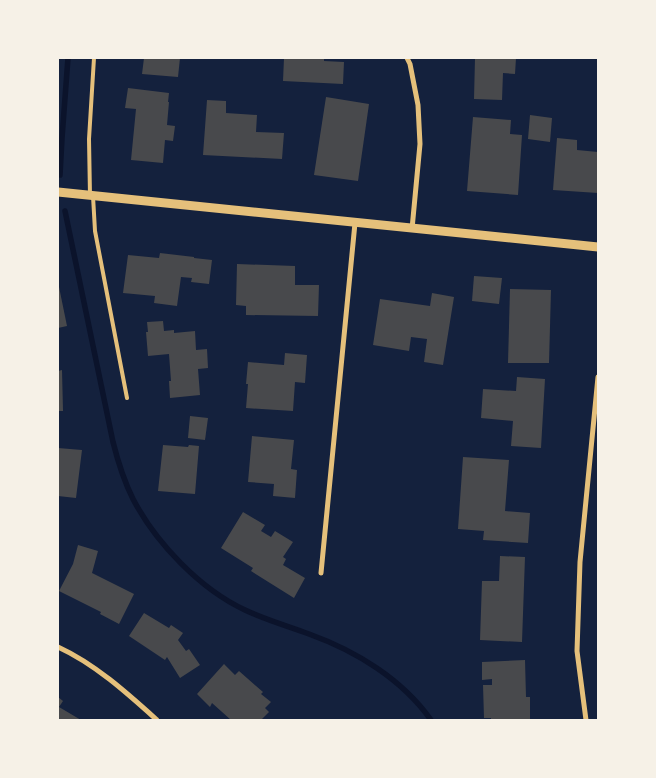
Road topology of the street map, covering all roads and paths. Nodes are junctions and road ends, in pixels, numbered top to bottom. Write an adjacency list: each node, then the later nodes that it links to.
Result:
1 (94, 58): 4 (lane)
2 (407, 58): 6 (street)
3 (58, 192): 4 (street)
4 (91, 196): 5 (street); 9 (lane)
5 (355, 223): 6 (street); 10 (street)
6 (412, 229): 7 (street)
7 (598, 247)
8 (598, 377): 13 (street)
9 (127, 398)
10 (321, 573)
11 (58, 647): 12 (street)
12 (157, 720)
13 (586, 720)

